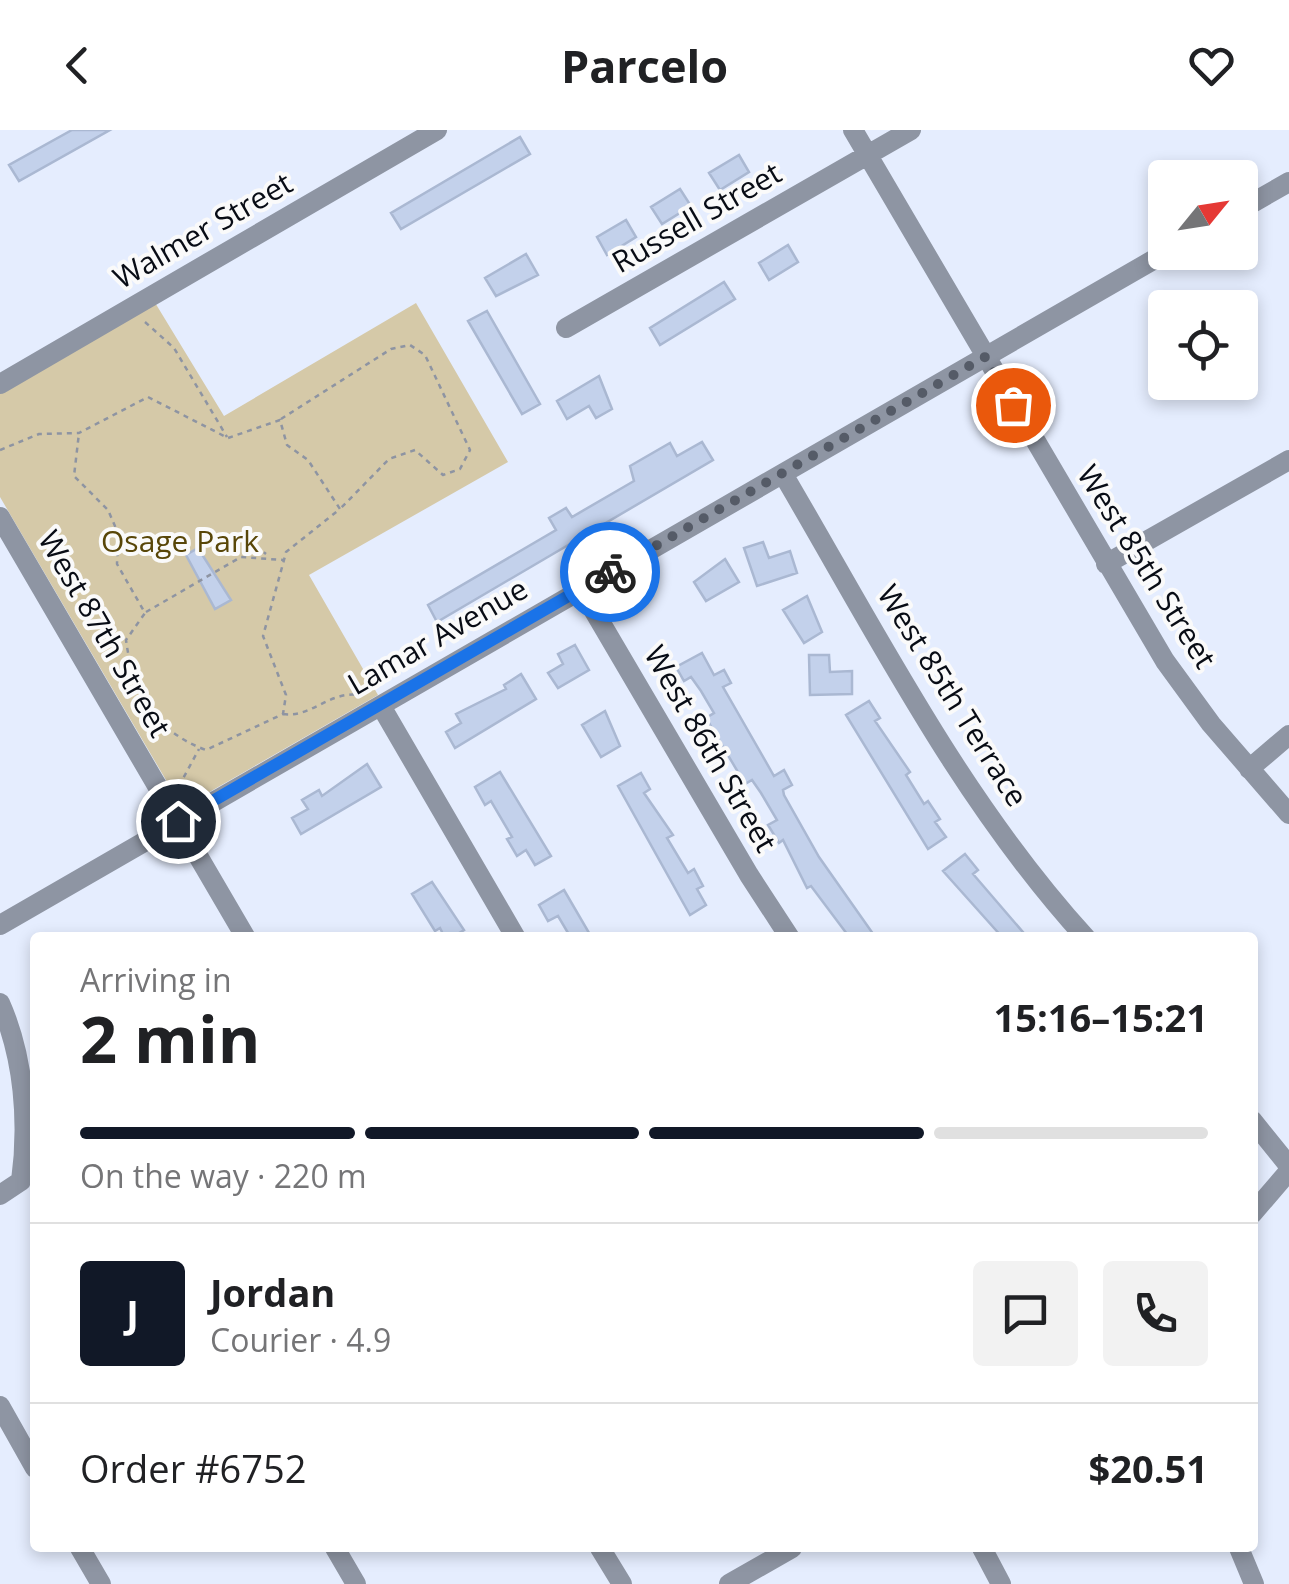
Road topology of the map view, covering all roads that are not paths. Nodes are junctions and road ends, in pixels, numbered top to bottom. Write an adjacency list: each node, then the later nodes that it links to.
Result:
1 (437, 130): 10 (street, Walmer Street)
2 (854, 130): 4 (street, West 85th Street)
3 (912, 130): 4 (street, Russell Street)
4 (868, 154): 8 (street, Russell Street); 9 (street, West 85th Street)
5 (1288, 185): 6 (street)
6 (1258, 201)
7 (1148, 263): 9 (street, Lamar Avenue)
8 (566, 328)
9 (985, 357): 12 (street, Lamar Avenue); 14 (street, West 85th Street)
10 (0, 384)
11 (1289, 460): 14 (street)
12 (783, 474): 15 (street, Lamar Avenue); 25 (street, West 85th Terrace)
13 (0, 517): 20 (street, West 87th Street)
14 (1106, 564): 18 (street, West 85th Street)
15 (582, 589): 16 (street, Lamar Avenue); 24 (street, West 86th Street)
16 (372, 701): 20 (street, Lamar Avenue); 23 (street)
17 (1289, 735): 18 (street)
18 (1249, 769): 19 (street, West 85th Street)
19 (1289, 814)
20 (178, 821): 21 (street, Lamar Avenue); 22 (street, West 87th Street)
21 (0, 925)
22 (243, 932)
23 (512, 932)
24 (786, 932)
25 (1081, 932)
26 (0, 1003): 29 (street)
27 (1258, 1128): 28 (street)
28 (1289, 1169): 31 (street)
29 (28, 1182): 30 (street)
30 (0, 1195)
31 (1258, 1207)
32 (0, 1406): 33 (street)
33 (30, 1459)
34 (82, 1552): 40 (street)
35 (336, 1552): 41 (street)
36 (602, 1552): 42 (street)
37 (785, 1552): 43 (street)
38 (984, 1552): 44 (street)
39 (1241, 1552): 45 (street)
40 (101, 1584)
41 (356, 1584)
42 (622, 1584)
43 (729, 1584)
44 (1001, 1584)
45 (1254, 1584)

